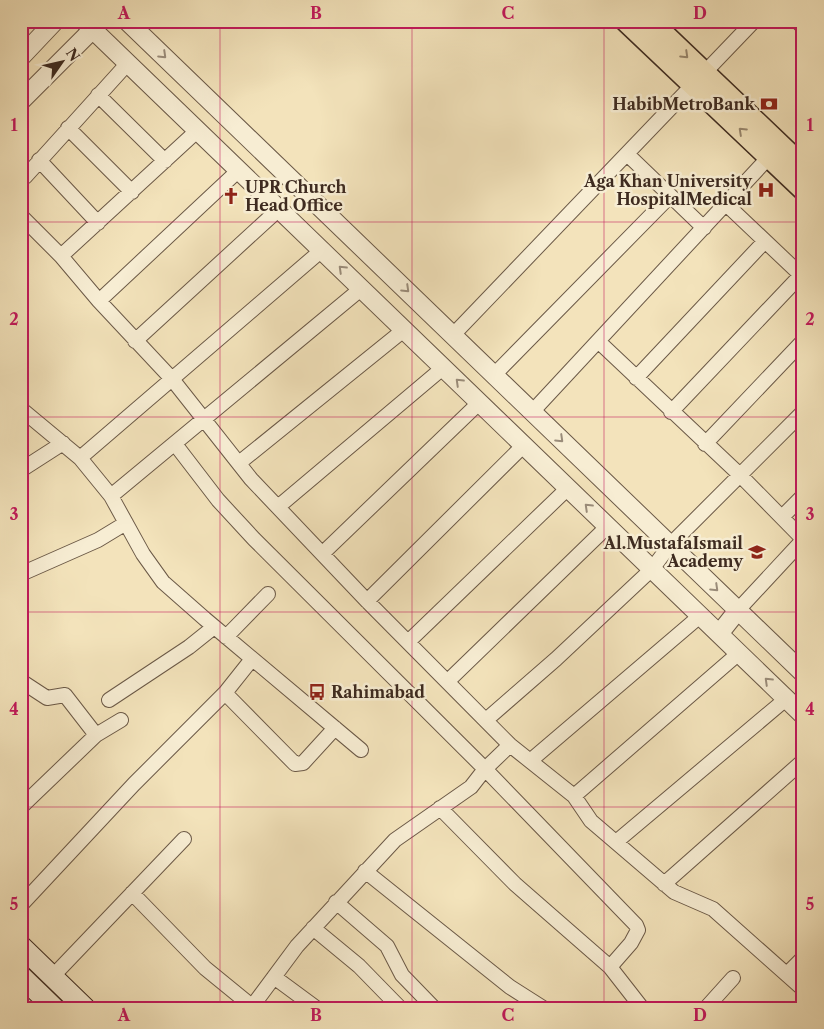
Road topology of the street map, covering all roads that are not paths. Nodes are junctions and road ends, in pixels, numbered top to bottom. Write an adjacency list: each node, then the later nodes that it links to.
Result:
1 (55, 21): 9 (street)
2 (128, 21): 16 (street, one-way to 16)
3 (626, 21): 11 (main road)
4 (650, 21): 11 (main road, one-way to 11)
5 (754, 21): 11 (street)
6 (797, 21): 8 (street)
7 (92, 24): 10 (street); 13 (street)
8 (803, 27)
9 (21, 57)
10 (128, 63): 12 (street); 15 (street)
11 (699, 79): 17 (street); 18 (main road, one-way to 11); 21 (main road)
12 (98, 95): 14 (street); 20 (street)
13 (21, 101)
14 (68, 128): 19 (street); 25 (street)
15 (198, 130): 20 (street); 22 (street)
16 (261, 150): 22 (street); 39 (street, one-way to 39)
17 (627, 154): 26 (street); 39 (street)
18 (769, 157): 24 (main road); 27 (street)
19 (39, 160): 23 (street); 30 (street)
20 (165, 161): 25 (street)
21 (803, 168)
22 (240, 172): 28 (street); 37 (street)
23 (25, 177)
24 (803, 188)
25 (132, 192): 30 (street)
26 (670, 196): 31 (street); 46 (street)
27 (726, 204): 31 (street); 32 (street)
28 (280, 209): 33 (street); 40 (street)
29 (21, 216): 34 (street)
30 (98, 223): 34 (street)
31 (704, 228): 42 (street)
32 (765, 241): 35 (street); 44 (street)
33 (322, 250): 36 (street, one-way to 33); 45 (street)
34 (62, 256): 37 (street)
35 (802, 276): 50 (street)
36 (362, 288): 38 (street); 52 (street)
37 (98, 301): 40 (street)
38 (405, 329): 43 (street); 58 (street)
39 (453, 335): 46 (street)
40 (135, 340): 45 (street)
41 (803, 341): 55 (street)
42 (598, 342): 44 (street); 49 (street)
43 (444, 367): 47 (street, one-way to 43); 64 (street)
44 (636, 378): 50 (street)
45 (172, 379): 52 (street); 57 (street)
46 (500, 381): 47 (street); 49 (street)
47 (483, 405): 56 (street); 70 (street)
48 (21, 409): 53 (street)
49 (532, 412): 69 (street, one-way to 69)
50 (671, 412): 55 (street)
51 (803, 412): 60 (street)
52 (205, 419): 54 (street); 58 (street)
53 (63, 443): 57 (street); 59 (street)
54 (175, 444): 62 (street); 98 (street)
55 (705, 444): 60 (street)
56 (524, 445): 61 (street); 74 (street)
57 (80, 458): 62 (street)
58 (239, 463): 64 (street)
59 (21, 470)
60 (740, 475): 65 (street); 69 (street)
61 (568, 488): 67 (street, one-way to 61); 80 (street)
62 (112, 496): 66 (street)
63 (803, 496): 65 (street)
64 (280, 506): 70 (street)
65 (782, 517): 68 (street)
66 (126, 522): 72 (street); 77 (street)
67 (608, 526): 71 (street); 85 (street)
68 (803, 540): 75 (street)
69 (670, 545): 71 (street); 75 (street, one-way to 75)
70 (323, 553): 74 (street)
71 (652, 569): 76 (street); 91 (street)
72 (21, 574)
73 (268, 594): 79 (street)
74 (367, 601): 80 (street)
75 (738, 610): 78 (street); 83 (street)
76 (700, 616): 78 (street); 97 (street)
77 (214, 627): 79 (street); 88 (street)
78 (719, 634): 81 (street)
79 (226, 637): 82 (street)
80 (408, 642): 85 (street)
81 (739, 653): 87 (street, one-way to 81); 99 (street)
82 (252, 659): 86 (street); 92 (street)
83 (803, 673)
84 (21, 681): 93 (street)
85 (448, 682): 91 (street)
86 (225, 693): 92 (street); 108 (street)
87 (786, 699): 89 (street); 103 (street)
88 (109, 700)
89 (803, 715)
90 (122, 720): 93 (street)
91 (486, 720): 94 (street)
92 (335, 728): 95 (street)
93 (96, 735): 100 (street)
94 (510, 745): 97 (street); 98 (street)
95 (361, 750)
96 (803, 760): 105 (street)
97 (530, 761): 99 (street)
98 (485, 769): 101 (street); 112 (street)
99 (574, 796): 103 (street)
100 (21, 806)
101 (440, 808): 104 (street); 112 (street)
102 (184, 839): 106 (street)
103 (616, 842): 105 (street)
104 (365, 871): 107 (street); 125 (street)
105 (664, 884): 113 (street)
106 (132, 893): 115 (street); 119 (street)
107 (336, 902): 109 (street); 124 (street)
108 (21, 905)
109 (313, 928): 116 (street); 123 (street)
110 (21, 946): 115 (main road)
111 (803, 958): 113 (street)
112 (610, 967): 126 (street)
113 (787, 974): 118 (street)
114 (21, 976): 120 (main road)
115 (53, 976): 121 (main road)
116 (274, 977): 119 (street); 122 (street)
117 (733, 978): 127 (street)
118 (803, 989)
119 (253, 1007)
120 (54, 1008)
121 (85, 1008)
122 (316, 1008)
123 (400, 1008)
124 (434, 1008)
125 (543, 1008)
126 (642, 1008)
127 (706, 1008)

